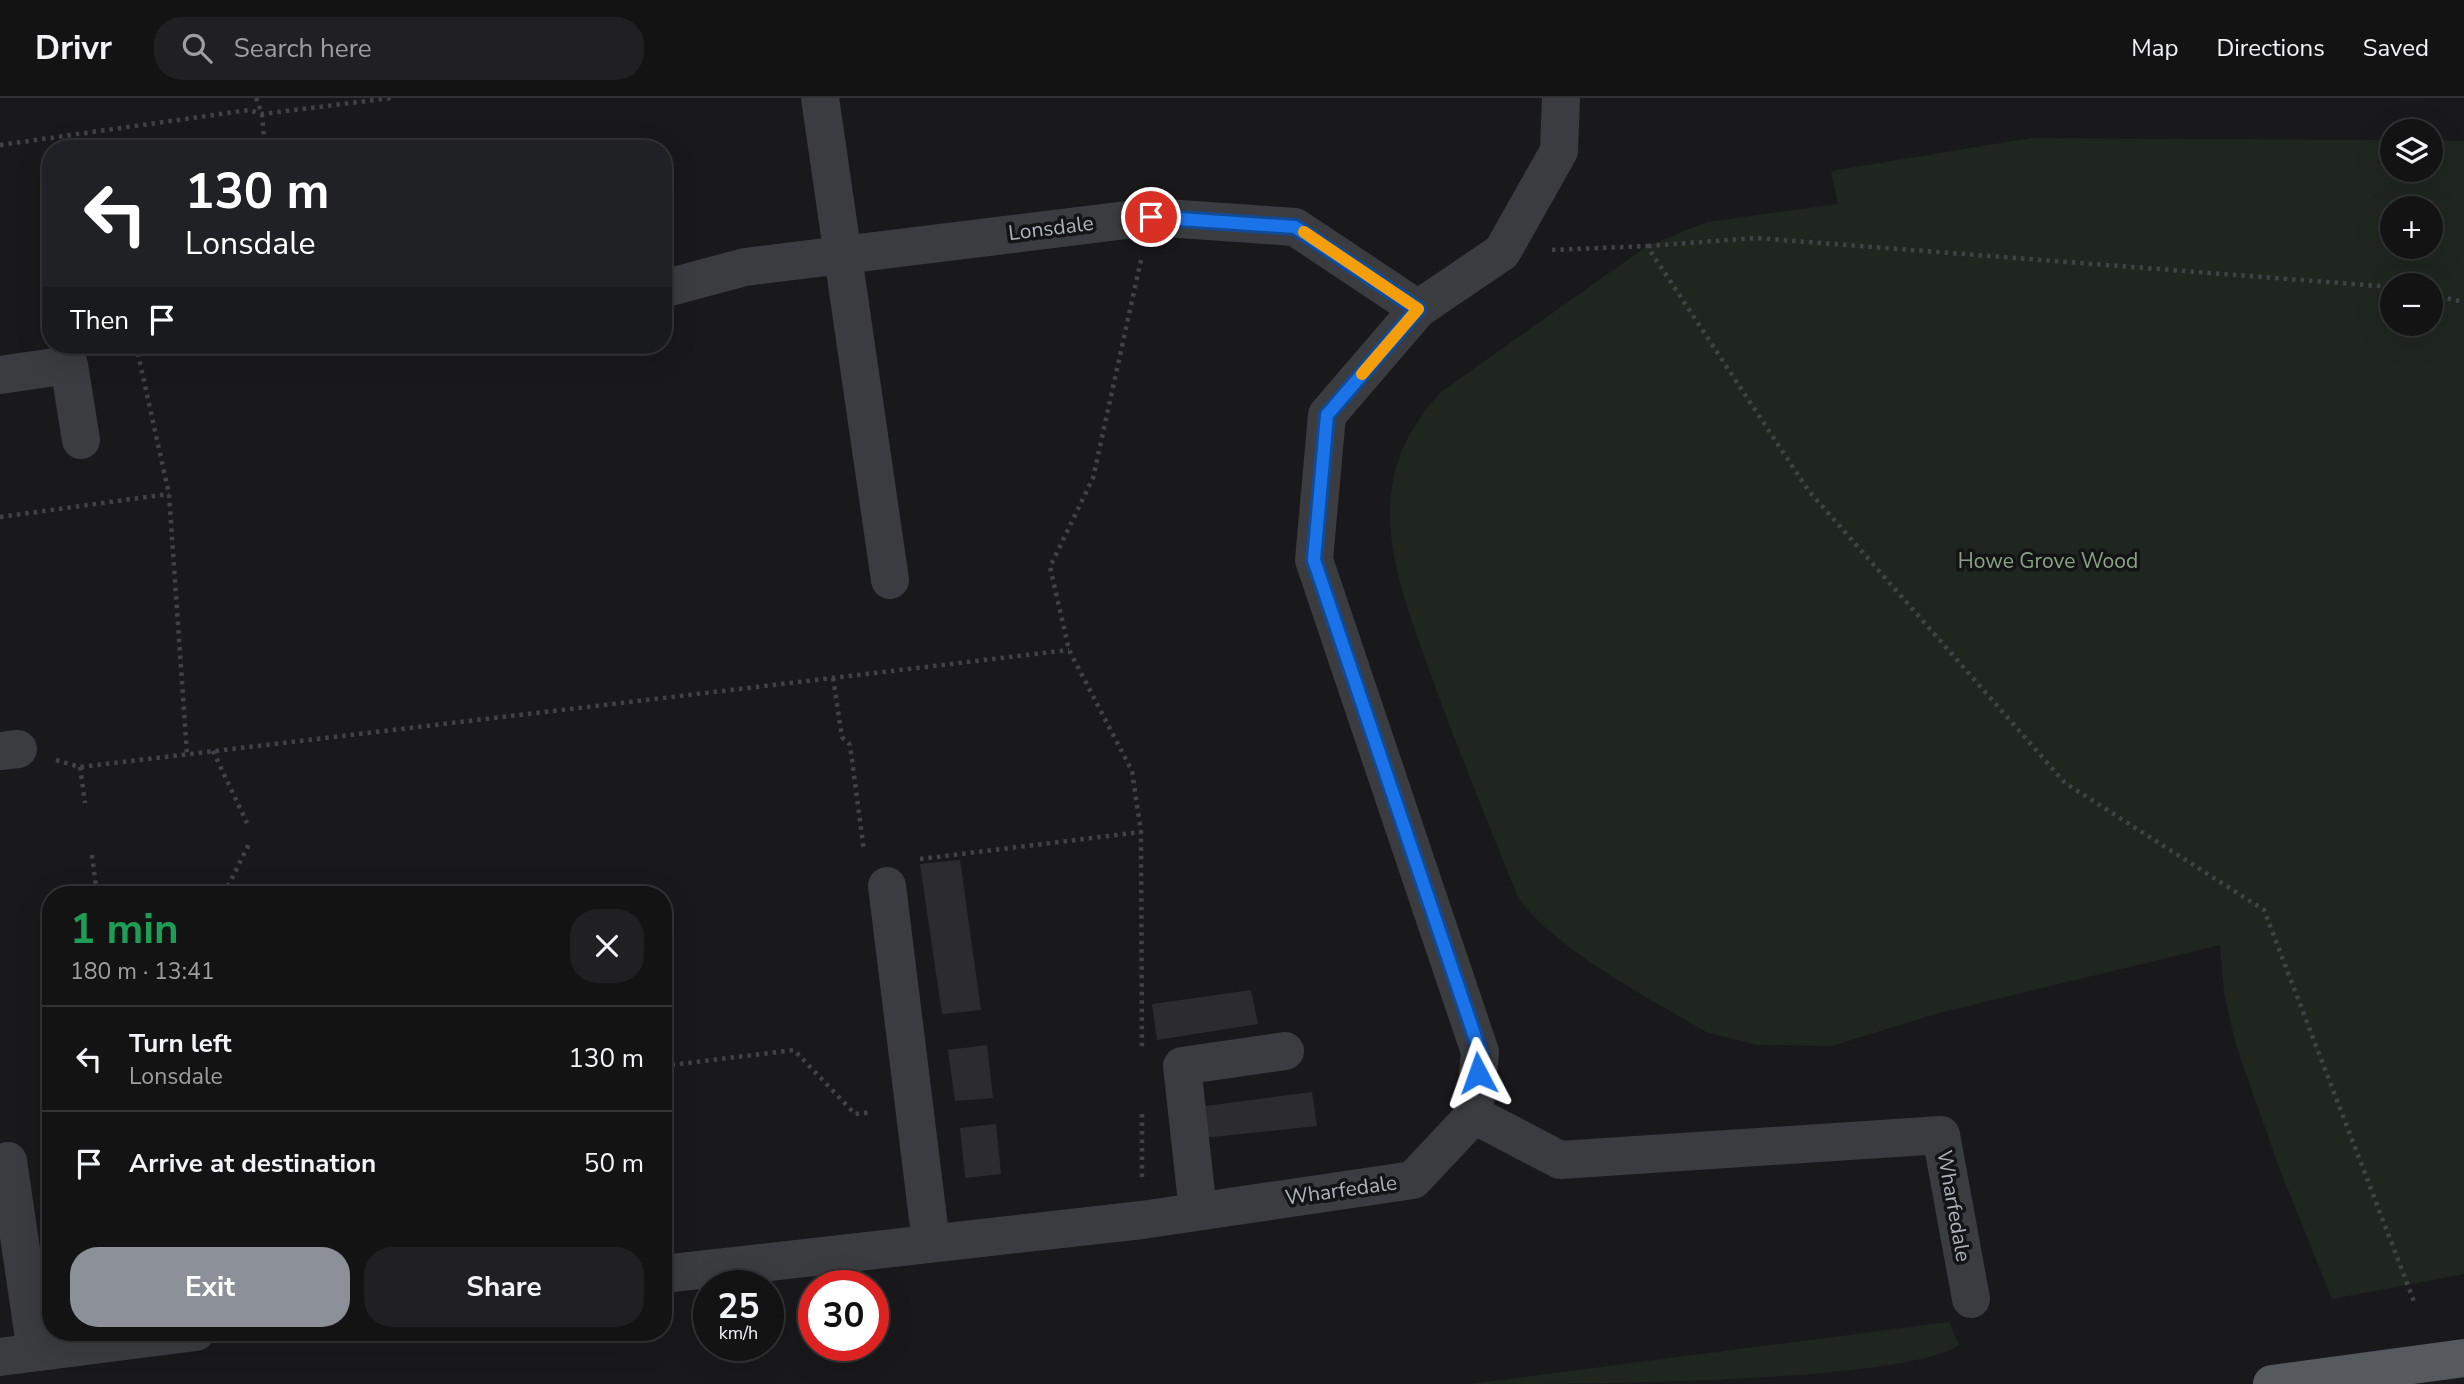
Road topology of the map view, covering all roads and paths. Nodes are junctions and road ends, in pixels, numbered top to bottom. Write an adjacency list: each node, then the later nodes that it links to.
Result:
1 (256, 98): 5 (path)
2 (391, 98): 5 (path)
3 (820, 98): 11 (street)
4 (1561, 98): 10 (street)
5 (262, 114): 6 (path); 7 (path)
6 (264, 140)
7 (0, 145)
8 (1151, 217): 11 (street, Lonsdale); 16 (street, Lonsdale); 23 (path)
9 (1647, 246): 10 (path); 12 (path); 49 (path)
10 (1502, 252): 16 (street)
11 (841, 253): 13 (street, Lonsdale); 22 (street)
12 (2380, 286)
13 (672, 287)
14 (2443, 298): 15 (path)
15 (2464, 302)
16 (1418, 309): 42 (street)
17 (138, 354): 20 (path)
18 (0, 375): 19 (street)
19 (81, 440)
20 (169, 494): 21 (path); 27 (path)
21 (0, 517)
22 (890, 580)
23 (1069, 650): 24 (path); 31 (path)
24 (833, 678): 26 (path); 36 (path)
25 (9, 750): 28 (path)
26 (213, 751): 27 (path); 30 (path)
27 (187, 754): 28 (path)
28 (80, 767): 29 (path)
29 (85, 803)
30 (247, 822)
31 (1141, 832): 36 (path); 38 (path)
32 (250, 842): 35 (path)
33 (92, 855): 34 (path)
34 (96, 886)
35 (228, 886)
36 (887, 886): 41 (street)
37 (1285, 1051): 44 (street)
38 (1142, 1054)
39 (672, 1065): 41 (path)
40 (1142, 1095): 45 (path)
41 (913, 1108): 46 (street)
42 (1474, 1115): 44 (street, Wharfedale); 48 (street, Wharfedale)
43 (8, 1161): 51 (street)
44 (1198, 1211): 45 (street, Wharfedale)
45 (1142, 1220): 46 (street, Wharfedale)
46 (931, 1243): 47 (street, Wharfedale)
47 (672, 1274)
48 (1971, 1299)
49 (2416, 1304)
50 (126, 1341): 51 (street)
51 (18, 1355)
52 (2464, 1358): 53 (main road)
53 (2272, 1384)

